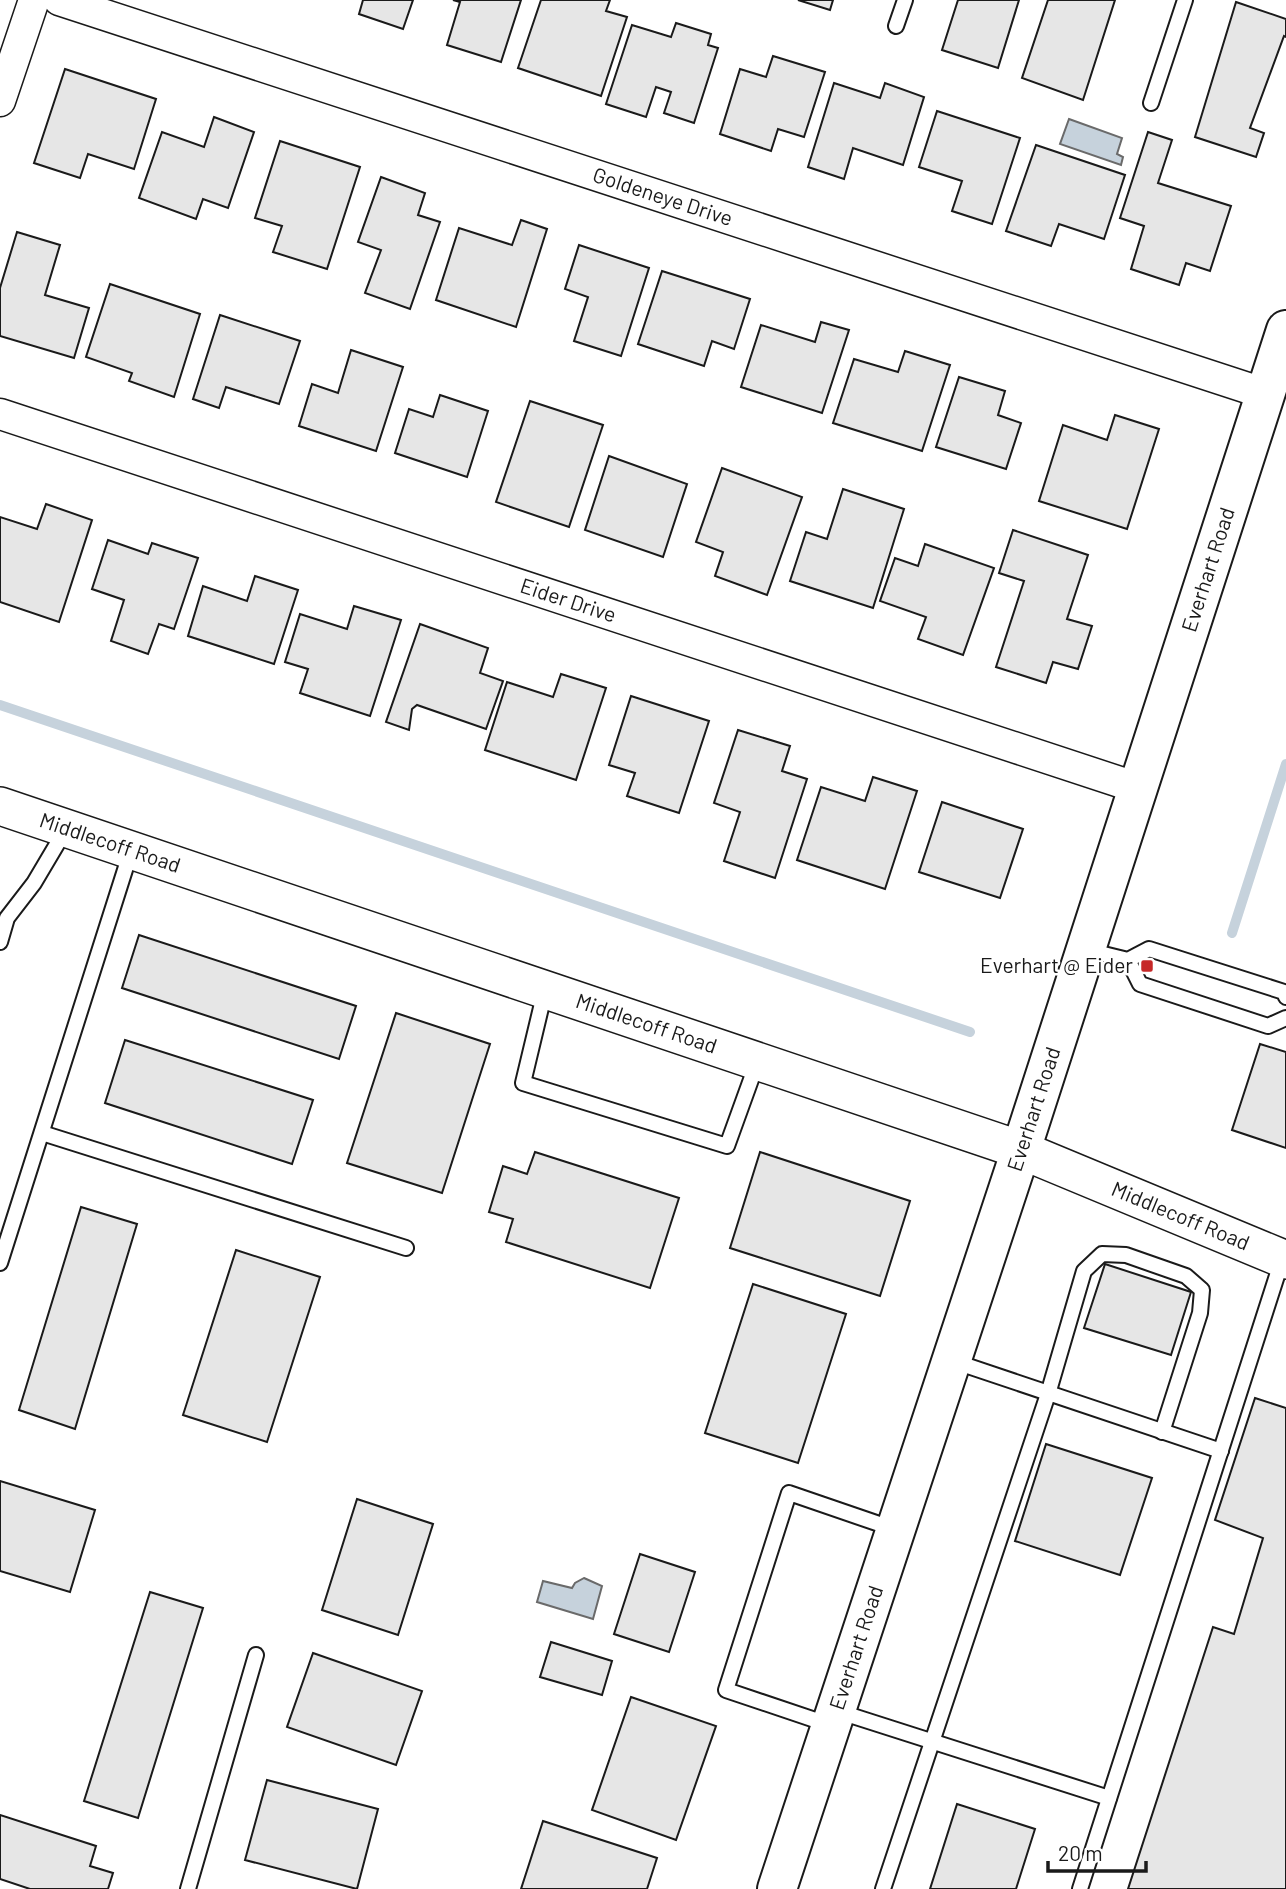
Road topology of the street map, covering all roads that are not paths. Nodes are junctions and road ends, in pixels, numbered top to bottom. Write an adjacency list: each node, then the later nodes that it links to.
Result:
1 (34, 0): 6 (street)
2 (59, 0): 9 (street, Goldeneye Drive)
3 (905, 0): 5 (lane)
4 (1185, 0): 7 (lane)
5 (896, 26)
6 (0, 101)
7 (1151, 103)
8 (1286, 330): 9 (main road, Everhart Road)
9 (1266, 394): 11 (main road, Everhart Road)
10 (0, 414): 11 (street, Eider Drive)
11 (1138, 788): 17 (main road, Everhart Road)
12 (0, 806): 13 (street, Middlecoff Road)
13 (67, 829): 14 (street, Middlecoff Road); 15 (lane)
14 (131, 850): 19 (street, Middlecoff Road); 23 (lane)
15 (3, 917): 16 (lane)
16 (0, 942)
17 (1086, 950): 18 (lane); 24 (main road, Everhart Road)
18 (1128, 960): 20 (lane); 21 (lane)
19 (545, 990): 22 (street, Middlecoff Road); 22 (lane)
20 (1286, 997)
21 (1286, 1018)
22 (758, 1061): 24 (street, Middlecoff Road)
23 (42, 1133): 25 (lane); 27 (lane)
24 (1021, 1150): 26 (street, Middlecoff Road); 28 (main road, Everhart Road)
25 (406, 1248)
26 (1284, 1259): 31 (lane)
27 (0, 1263)
28 (952, 1361): 29 (lane); 32 (main road, Everhart Road)
29 (1048, 1394): 30 (lane); 30 (lane); 35 (lane)
30 (1162, 1432): 31 (lane)
31 (1221, 1451): 36 (lane)
32 (896, 1530): 34 (main road, Everhart Road); 34 (lane)
33 (256, 1655): 37 (lane)
34 (834, 1718): 35 (lane); 38 (main road, Everhart Road)
35 (932, 1742): 36 (lane); 39 (lane)
36 (1109, 1798): 40 (lane)
37 (188, 1889)
38 (777, 1889)
39 (883, 1889)
40 (1080, 1889)

